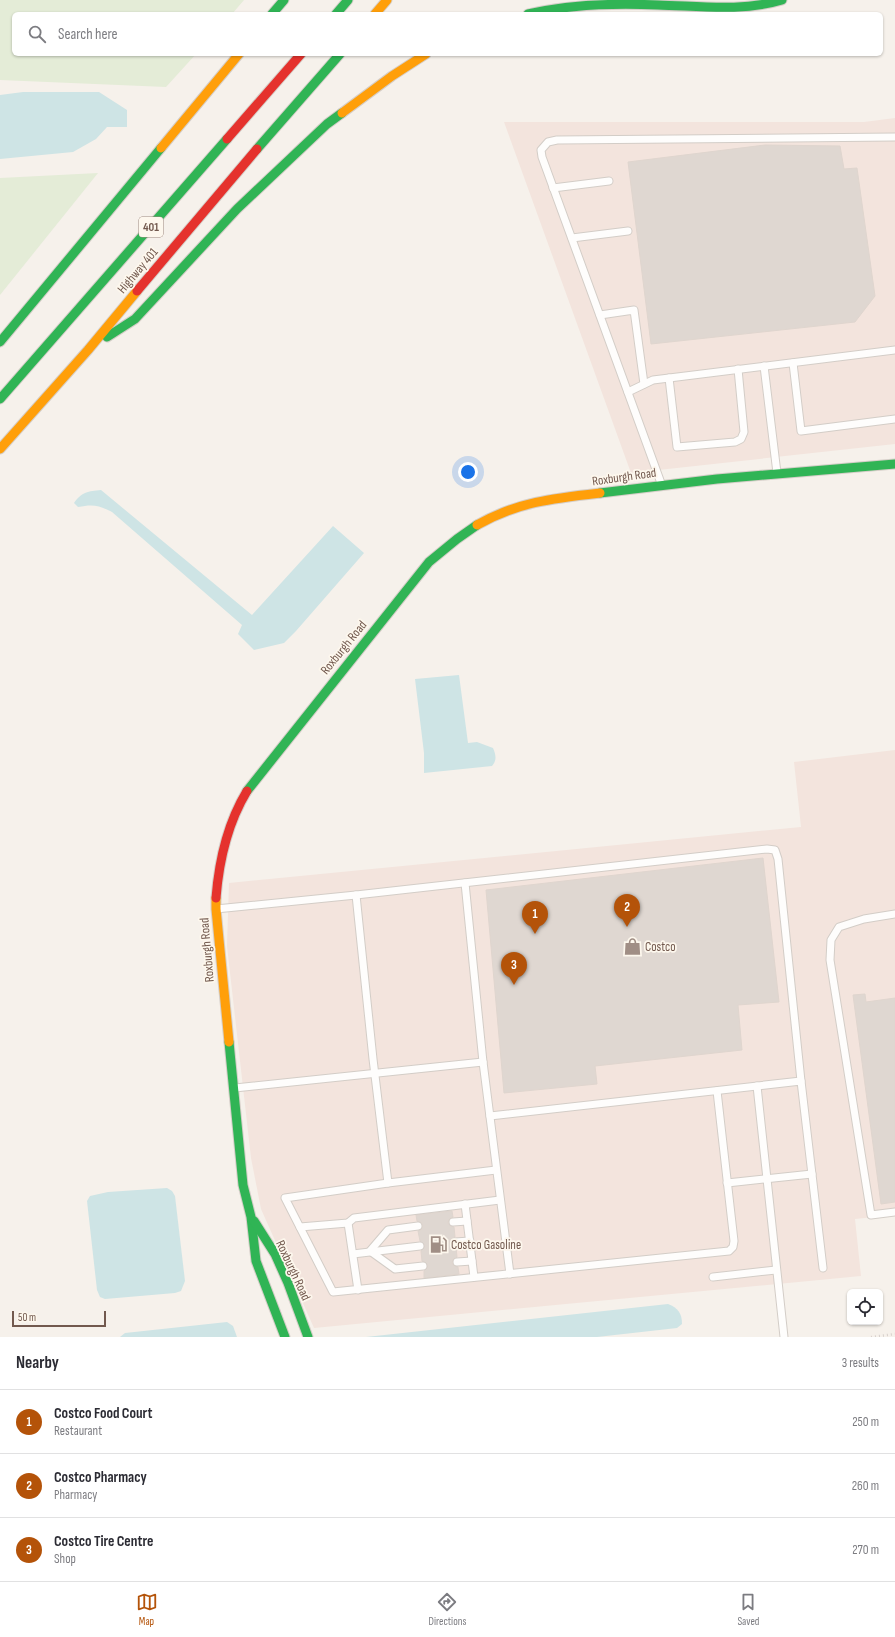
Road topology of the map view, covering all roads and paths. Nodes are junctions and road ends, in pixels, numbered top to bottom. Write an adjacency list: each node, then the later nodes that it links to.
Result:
1 (284, 0): 5 (main road)
2 (348, 0): 6 (main road)
3 (387, 0): 7 (main road)
4 (782, 0): 8 (main road)
5 (274, 12)
6 (338, 12)
7 (377, 12)
8 (536, 12)
9 (237, 56): 19 (main road)
10 (299, 56): 28 (main road, Highway 401 / 401)
11 (338, 56): 20 (main road, Highway 401 / 401)
12 (423, 56): 20 (main road)
13 (895, 137): 15 (lane)
14 (609, 182): 15 (lane)
15 (553, 188): 17 (lane)
16 (628, 231): 17 (lane)
17 (572, 238): 18 (lane)
18 (600, 315): 26 (lane); 27 (lane)
19 (0, 342)
20 (88, 350): 30 (main road, Highway 401 / 401)
21 (895, 351): 22 (lane)
22 (793, 363): 23 (lane); 29 (lane)
23 (764, 366): 24 (lane); 32 (lane)
24 (738, 369): 25 (lane); 25 (lane)
25 (669, 378): 26 (lane)
26 (644, 384): 27 (lane)
27 (628, 392): 33 (lane)
28 (0, 399)
29 (895, 419)
30 (0, 449)
31 (895, 464): 32 (main road, Roxburgh Road)
32 (777, 474): 33 (main road, Roxburgh Road)
33 (661, 484): 36 (main road, Roxburgh Road)
34 (465, 883): 35 (lane); 38 (lane); 40 (lane)
35 (356, 895): 36 (lane); 39 (lane)
36 (216, 909): 42 (main road, Roxburgh Road)
37 (895, 914): 52 (lane)
38 (483, 1062): 39 (lane); 44 (lane)
39 (374, 1074): 42 (lane); 48 (lane)
40 (801, 1081): 41 (lane); 46 (lane)
41 (756, 1086): 43 (lane); 47 (lane)
42 (233, 1088): 53 (main road, Roxburgh Road)
43 (716, 1091): 44 (lane); 49 (lane)
44 (490, 1116): 45 (lane)
45 (496, 1170): 48 (lane); 50 (lane)
46 (812, 1174): 47 (lane); 67 (lane)
47 (766, 1179): 49 (lane); 68 (lane)
48 (388, 1182): 58 (lane)
49 (727, 1183): 69 (lane)
50 (500, 1200): 51 (lane); 69 (lane)
51 (465, 1204): 54 (lane); 56 (lane)
52 (895, 1212)
53 (251, 1217): 74 (main road, Roxburgh Road); 75 (main road, Roxburgh Road)
54 (467, 1221): 55 (lane); 59 (lane)
55 (453, 1222)
56 (348, 1223): 58 (lane); 63 (lane)
57 (418, 1226): 62 (lane)
58 (300, 1227): 72 (lane)
59 (470, 1240): 60 (lane); 64 (lane)
60 (455, 1242)
61 (420, 1246): 62 (lane)
62 (370, 1251): 63 (lane); 66 (lane)
63 (353, 1254): 72 (lane)
64 (472, 1261): 65 (lane); 70 (lane)
65 (457, 1262)
66 (423, 1266)
67 (823, 1268)
68 (776, 1270): 71 (lane); 76 (lane)
69 (510, 1274): 70 (lane)
70 (474, 1277): 72 (lane)
71 (713, 1277)
72 (358, 1290)
73 (895, 1334): 77 (path)
74 (285, 1337)
75 (308, 1337)
76 (784, 1337)
77 (871, 1337)

